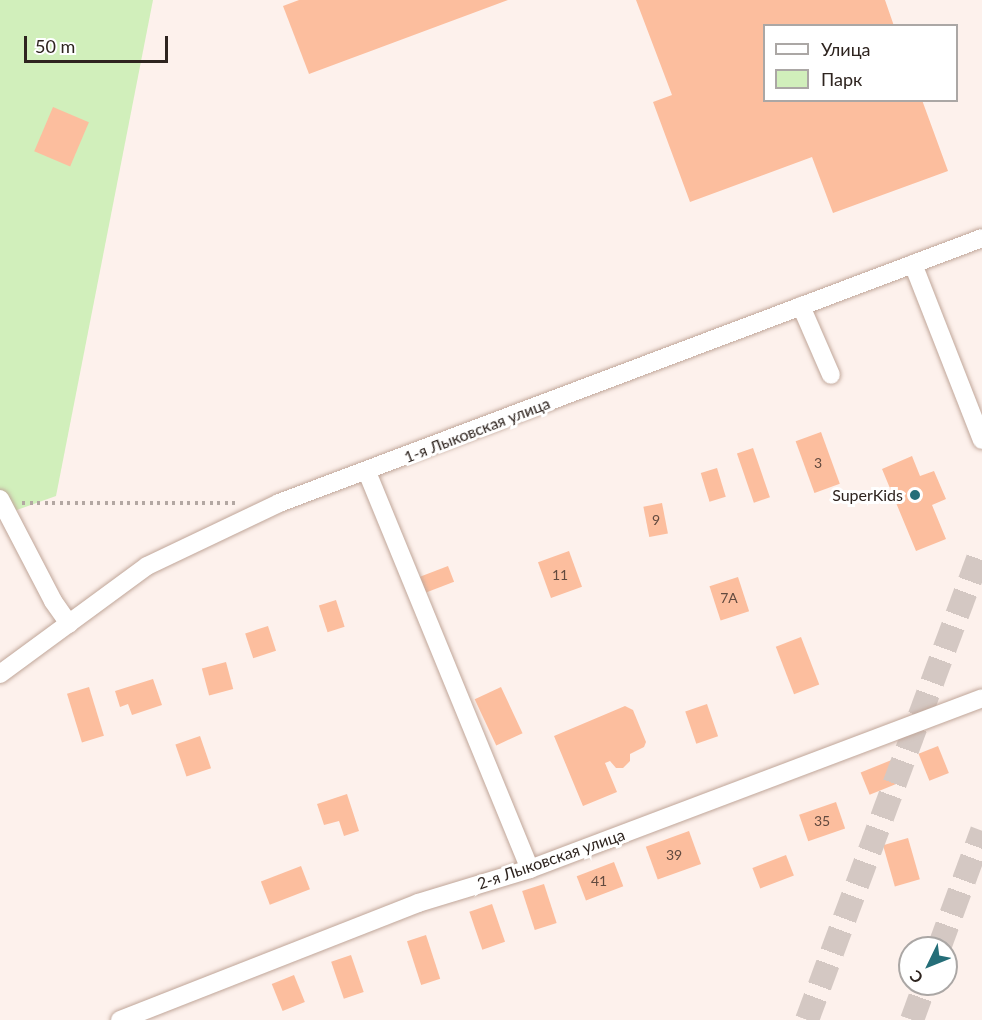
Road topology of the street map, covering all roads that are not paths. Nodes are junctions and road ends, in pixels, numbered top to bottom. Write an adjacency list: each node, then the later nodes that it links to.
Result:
1 (982, 238): 2 (street, 1-я Лыковская улица)
2 (913, 264): 3 (street, 1-я Лыковская улица); 5 (street)
3 (801, 306): 4 (street); 6 (street, 1-я Лыковская улица)
4 (831, 375)
5 (982, 440)
6 (366, 472): 8 (street, 1-я Лыковская улица); 11 (street)
7 (1, 501): 8 (street)
8 (69, 624): 9 (street, 1-я Лыковская улица)
9 (0, 674)
10 (982, 698): 11 (street, 2-я Лыковская улица)
11 (530, 869): 12 (street, 2-я Лыковская улица)
12 (120, 1020)

